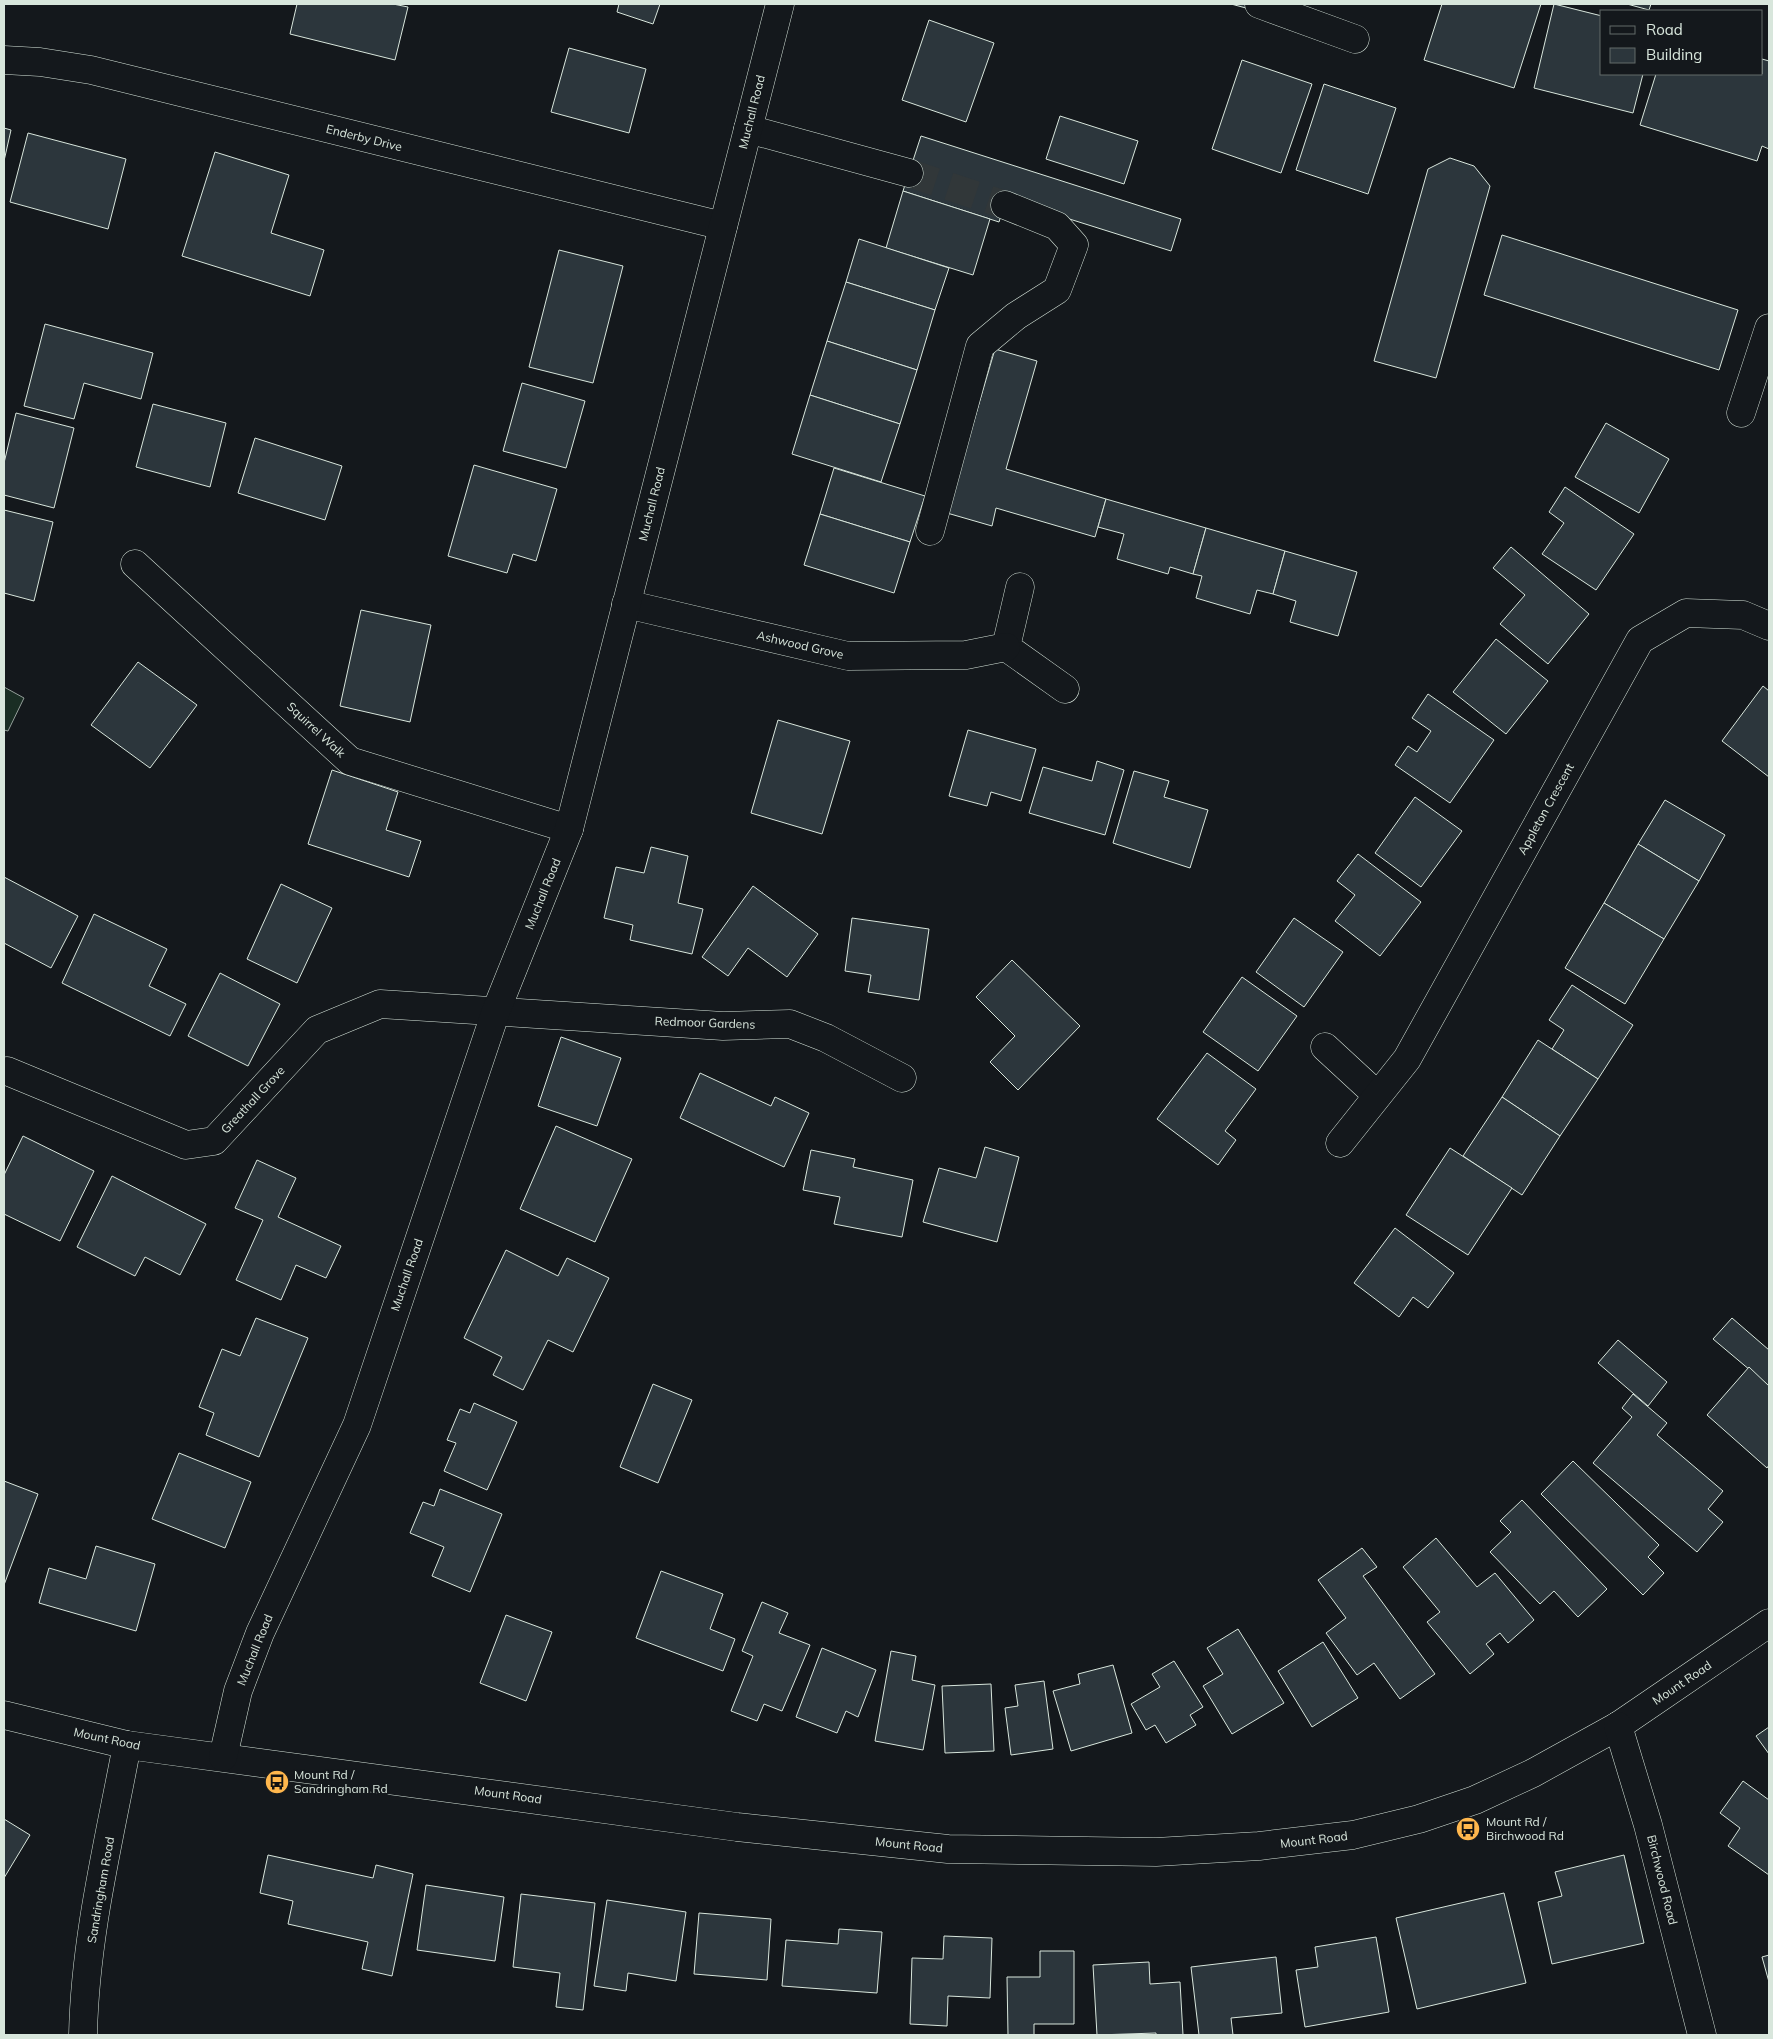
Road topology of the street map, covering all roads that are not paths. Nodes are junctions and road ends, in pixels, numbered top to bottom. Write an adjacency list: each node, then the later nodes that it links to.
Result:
1 (780, 4): 5 (street, Muchall Road)
2 (1259, 4): 3 (street)
3 (1354, 38)
4 (4, 60): 8 (street, Enderby Drive)
5 (748, 130): 6 (street); 8 (street, Muchall Road)
6 (909, 173)
7 (1005, 205): 11 (street)
8 (723, 226): 14 (street, Muchall Road)
9 (1769, 328): 10 (street)
10 (1741, 413)
11 (930, 531)
12 (135, 564): 18 (street, Squirrel Walk)
13 (1020, 587): 16 (street)
14 (626, 604): 16 (street, Ashwood Grove); 18 (street, Muchall Road)
15 (1769, 626): 23 (street, Appleton Crescent)
16 (1006, 647): 17 (street)
17 (1065, 689)
18 (569, 829): 19 (street, Muchall Road)
19 (496, 1011): 21 (street, Greathall Grove); 22 (street, Redmoor Gardens); 29 (street, Muchall Road)
20 (1325, 1047): 23 (street)
21 (7, 1071)
22 (902, 1078)
23 (1377, 1095): 24 (street, Appleton Crescent)
24 (1340, 1143)
25 (1769, 1623): 27 (street, Mount Road)
26 (4, 1715): 28 (street, Mount Road)
27 (1618, 1726): 29 (street, Mount Road); 31 (street, Birchwood Road)
28 (127, 1745): 29 (street, Mount Road); 30 (street, Sandringham Road)
29 (223, 1757)
30 (83, 2035)
31 (1702, 2035)

